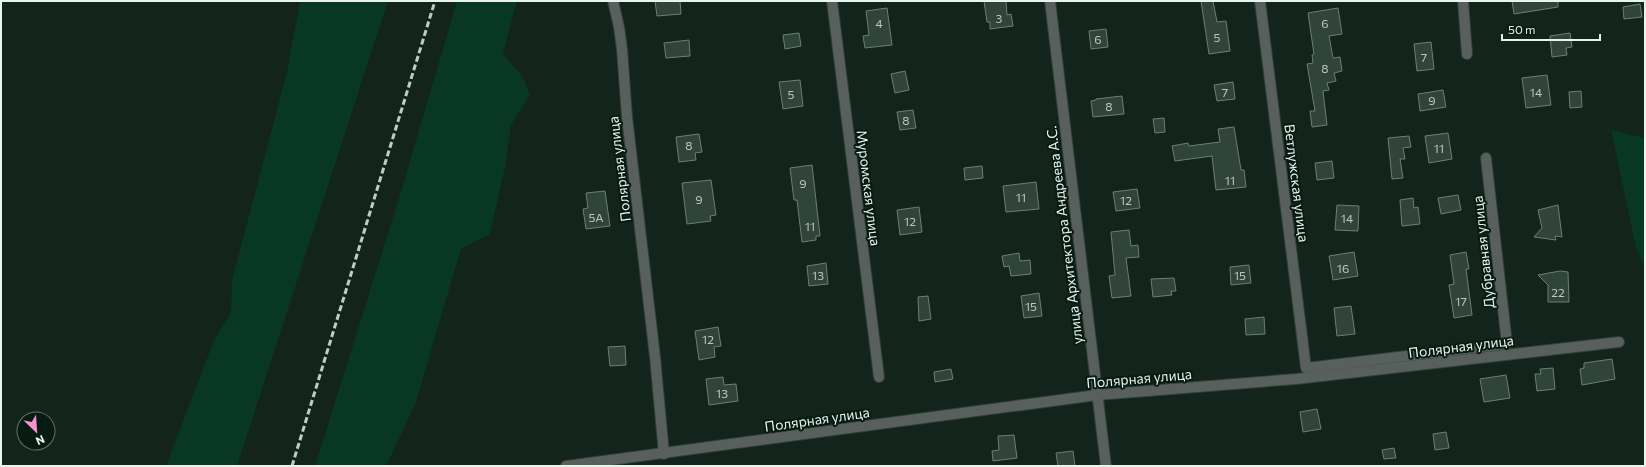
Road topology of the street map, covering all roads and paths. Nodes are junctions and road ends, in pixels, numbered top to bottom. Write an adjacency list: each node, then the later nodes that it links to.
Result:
1 (613, 1): 13 (street, Полярная улица)
2 (832, 1): 11 (street, Муромская улица)
3 (1050, 1): 12 (street, улица Архитектора Андреева А.С.)
4 (1260, 1): 10 (street, Ветлужская улица)
5 (1463, 1): 6 (street)
6 (1467, 54)
7 (1486, 158): 9 (street, Дубравная улица)
8 (1619, 342): 12 (street, Полярная улица)
9 (1507, 344): 10 (street, Полярная улица)
10 (1306, 368)
11 (879, 378)
12 (1097, 395): 13 (street, Полярная улица); 15 (street, улица Архитектора Андреева А.С.)
13 (664, 454): 14 (street, Полярная улица)
14 (566, 466)
15 (1106, 466)

